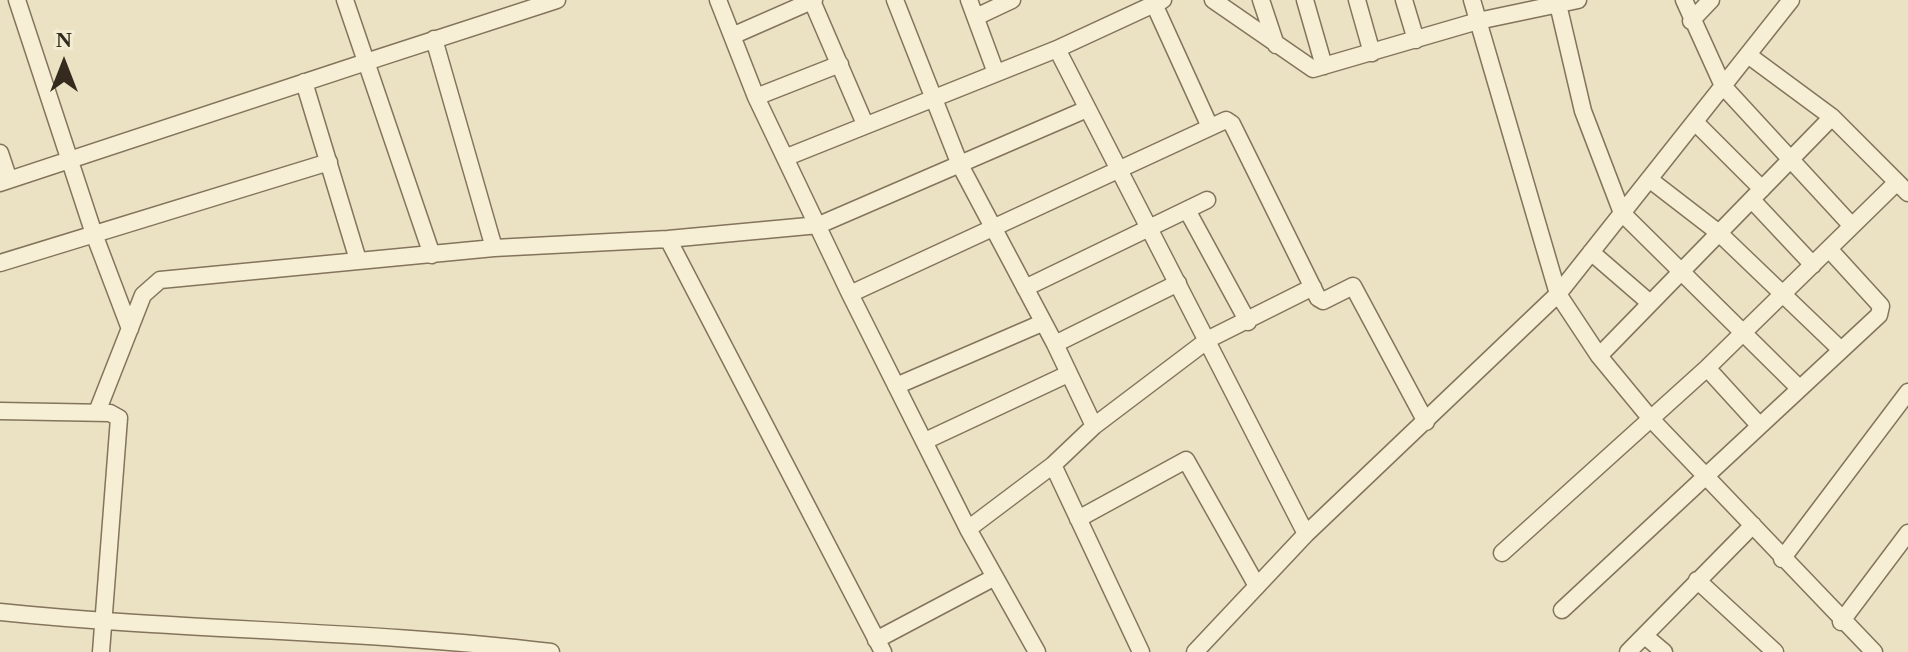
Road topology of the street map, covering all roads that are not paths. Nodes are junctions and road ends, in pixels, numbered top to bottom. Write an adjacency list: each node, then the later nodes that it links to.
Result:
1 (17, 0): 47 (street)
2 (345, 0): 31 (street)
3 (557, 0): 25 (street)
4 (718, 0): 24 (street)
5 (895, 0): 38 (street)
6 (969, 0): 21 (street)
7 (1012, 0): 21 (street)
8 (1213, 0): 27 (street)
9 (1261, 0): 27 (street)
10 (1305, 0): 33 (street)
11 (1357, 0): 29 (street)
12 (1404, 0): 26 (street)
13 (1472, 0): 22 (street)
14 (1578, 0): 20 (street)
15 (1684, 0): 23 (street)
16 (1711, 0): 23 (street)
17 (1791, 0): 30 (street)
18 (807, 2): 24 (street); 32 (street)
19 (1158, 2): 28 (street); 43 (street)
20 (1558, 2): 22 (street); 57 (street)
21 (976, 17): 34 (street)
22 (1478, 21): 26 (street); 77 (street)
23 (1691, 21): 36 (street)
24 (732, 36): 37 (street)
25 (434, 39): 31 (street); 65 (street)
26 (1416, 40): 29 (street)
27 (1276, 45): 33 (street)
28 (1057, 49): 34 (street); 39 (street)
29 (1372, 53): 33 (street)
30 (1748, 55): 36 (street); 40 (street)
31 (367, 64): 35 (street); 68 (street)
32 (840, 64): 37 (street); 42 (street)
33 (1324, 66)
34 (996, 73): 38 (street)
35 (304, 82): 47 (street); 48 (street)
36 (1723, 86): 41 (street); 46 (street)
37 (756, 97): 45 (street)
38 (932, 97): 42 (street); 49 (street)
39 (1087, 109): 49 (street); 50 (street)
40 (1832, 117): 46 (street); 53 (street)
41 (1695, 122): 51 (street); 54 (street)
42 (865, 124): 45 (street)
43 (1210, 127): 50 (street); 74 (street)
44 (0, 153): 52 (street)
45 (787, 157): 58 (street)
46 (1792, 158): 54 (street); 60 (street)
47 (70, 159): 52 (street); 63 (street)
48 (329, 162): 63 (street); 69 (street)
49 (960, 165): 58 (street); 59 (street)
50 (1117, 169): 59 (street); 61 (street)
51 (1649, 179): 57 (street); 62 (street)
52 (5, 181)
53 (1902, 187): 60 (street)
54 (1757, 194): 62 (street); 71 (street)
55 (1207, 200): 56 (street)
56 (1187, 210): 61 (street); 80 (street)
57 (1622, 213): 67 (street); 72 (street)
58 (819, 225): 64 (street); 76 (street)
59 (991, 226): 75 (street); 76 (street)
60 (1852, 226): 66 (street)
61 (1151, 227): 73 (street); 75 (street)
62 (1719, 233): 72 (street); 78 (street)
63 (94, 234): 70 (street); 82 (street)
64 (668, 239): 65 (street); 118 (street)
65 (494, 248): 68 (street)
66 (1829, 249): 71 (street); 86 (street)
67 (1591, 252): 77 (street); 79 (street)
68 (432, 255): 69 (street)
69 (358, 260): 82 (street)
70 (0, 263)
71 (1813, 265): 78 (street)
72 (1681, 272): 79 (street); 83 (street)
73 (1178, 283): 84 (street); 85 (street)
74 (1313, 287): 80 (street); 96 (street)
75 (1025, 288): 81 (street)
76 (850, 294): 90 (street)
77 (1558, 294): 87 (street); 96 (street)
78 (1785, 294): 83 (street); 86 (street)
79 (1650, 303): 87 (street)
80 (1248, 322): 84 (street)
81 (1042, 323): 85 (street); 90 (street)
82 (130, 329): 94 (street)
83 (1744, 332): 88 (street); 91 (street)
84 (1209, 339): 98 (street); 106 (street)
85 (1055, 344): 89 (street)
86 (1840, 349): 91 (street)
87 (1599, 356): 95 (street)
88 (1707, 368): 95 (street); 97 (street)
89 (1068, 374): 98 (street); 99 (street)
90 (896, 386): 99 (street)
91 (1799, 388): 97 (street)
92 (1908, 392): 108 (street)
93 (0, 411): 94 (street)
94 (97, 412): 114 (street)
95 (1651, 419): 101 (street); 107 (street)
96 (1426, 422): 106 (street)
97 (1759, 425): 101 (street)
98 (1094, 426): 100 (street)
99 (925, 441): 104 (street)
100 (1053, 465): 102 (street); 104 (street)
101 (1707, 475): 103 (street); 112 (street)
102 (1078, 519): 111 (street); 123 (street)
103 (1753, 525): 108 (street); 110 (street)
104 (968, 529): 109 (street)
105 (1908, 533): 115 (street)
106 (1306, 534): 111 (street)
107 (1502, 553)
108 (1782, 559): 115 (street)
109 (995, 577): 118 (street); 122 (street)
110 (1697, 580): 116 (street); 127 (street)
111 (1257, 586): 124 (street)
112 (1562, 610)
113 (0, 612): 114 (street)
114 (104, 622): 117 (street); 120 (street)
115 (1841, 622): 128 (street)
116 (1645, 636): 125 (street); 126 (street)
117 (382, 645): 119 (street)
118 (879, 646)
119 (522, 650): 121 (street)
120 (101, 652)
121 (551, 652)
122 (1037, 652)
123 (1141, 652)
124 (1195, 652)
125 (1628, 652)
126 (1664, 652)
127 (1775, 652)
128 (1874, 652)

